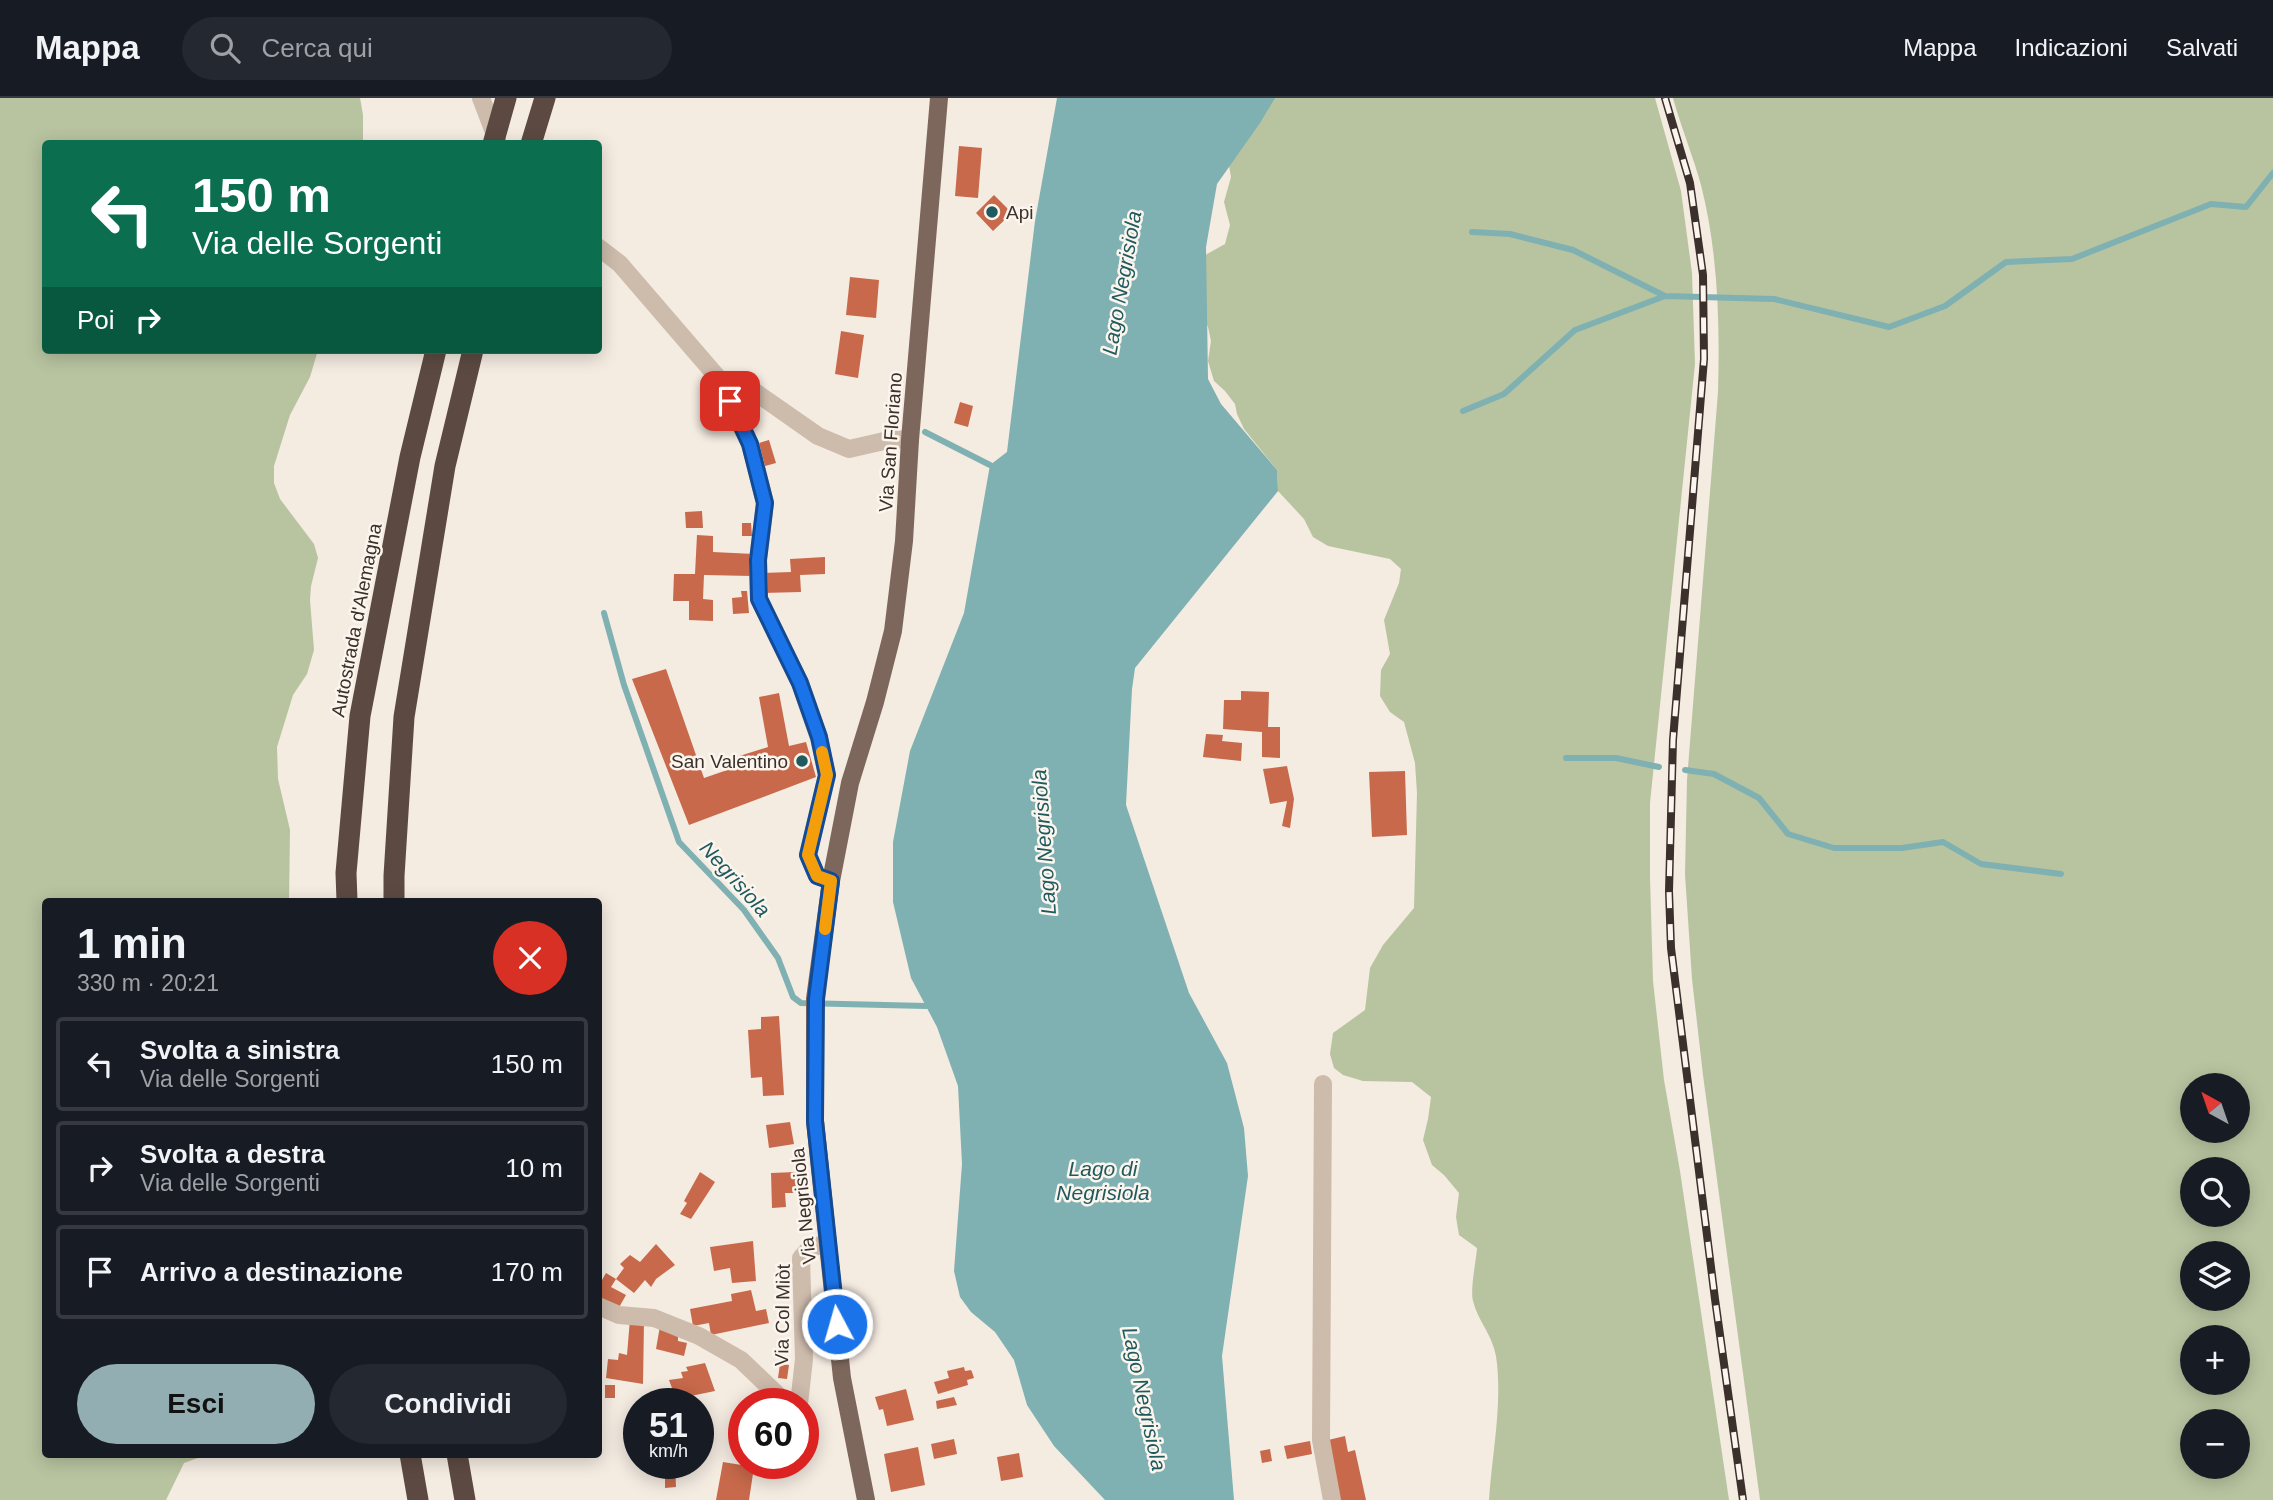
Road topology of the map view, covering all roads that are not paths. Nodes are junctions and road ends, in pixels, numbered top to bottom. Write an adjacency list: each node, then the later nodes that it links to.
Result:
1 (481, 98): 6 (street)
2 (506, 98): 5 (highway, bridge)
3 (545, 98): 7 (highway)
4 (939, 98): 12 (main road, Via San Floriano)
5 (494, 140)
6 (497, 140)
7 (532, 140)
8 (602, 250): 11 (street)
9 (435, 354): 15 (highway, Autostrada d'Alemagna)
10 (472, 354): 16 (highway)
11 (719, 379): 12 (street); 14 (street)
12 (910, 440): 13 (main road, Via San Floriano)
13 (850, 783): 14 (main road, Via Negrisiola)
14 (831, 881): 18 (main road, Via Negrisiola)
15 (347, 898)
16 (394, 898)
17 (1323, 1084): 27 (street)
18 (828, 1243): 21 (street, Via Col Miòt); 26 (main road, Via Negrisiola)
19 (602, 1308): 20 (street, Via Col Miòt)
20 (773, 1388)
21 (801, 1388)
22 (411, 1458): 24 (highway)
23 (458, 1458): 25 (highway)
24 (418, 1500)
25 (465, 1500)
26 (866, 1500)
27 (1332, 1500)

